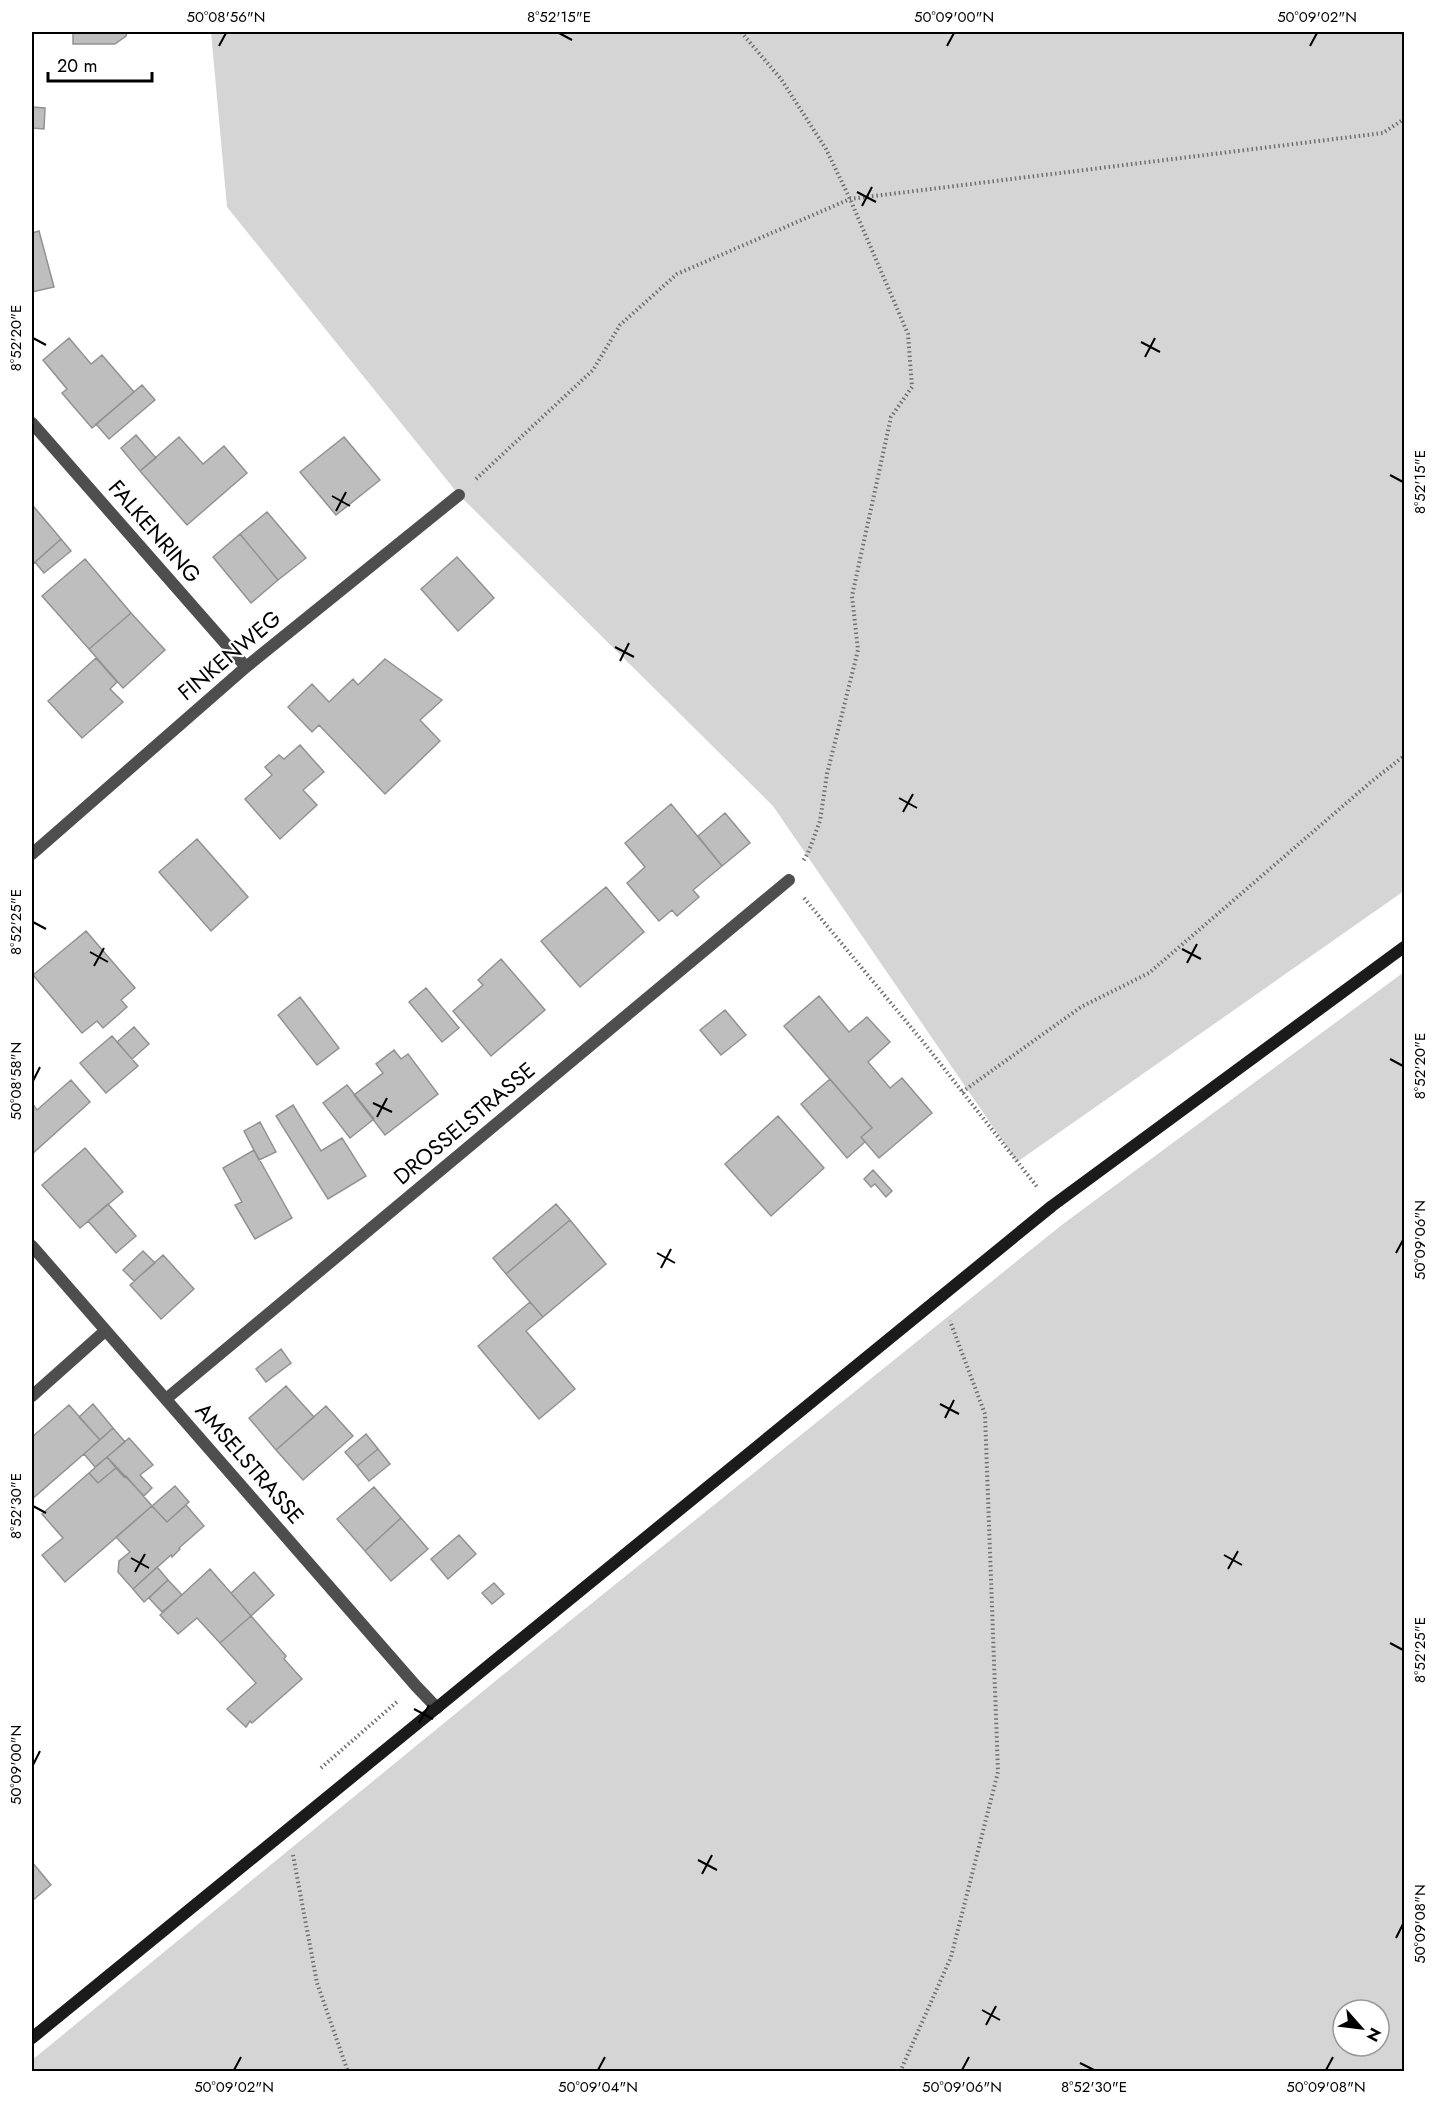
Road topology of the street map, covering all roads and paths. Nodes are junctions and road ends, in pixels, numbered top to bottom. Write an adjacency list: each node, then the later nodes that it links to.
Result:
1 (741, 32): 5 (path)
2 (1401, 32): 3 (path)
3 (1404, 36)
4 (1404, 119): 5 (path)
5 (850, 199): 7 (path); 11 (path)
6 (32, 423): 8 (street, FALKENRING)
7 (459, 495): 8 (street, FINKENWEG)
8 (246, 667): 10 (street, FINKENWEG)
9 (1404, 756): 13 (path)
10 (32, 854)
11 (789, 880): 13 (path); 19 (street, DROSSELSTRASSE)
12 (1404, 947): 14 (street)
13 (962, 1092): 14 (path)
14 (1052, 1206): 16 (street)
15 (32, 1246): 17 (street, AMSELSTRASSE)
16 (940, 1297): 20 (street); 24 (path)
17 (105, 1331): 18 (street); 19 (street, AMSELSTRASSE)
18 (32, 1396)
19 (166, 1399): 20 (street, AMSELSTRASSE)
20 (437, 1708): 21 (street)
21 (290, 1827): 22 (street); 23 (path)
22 (32, 2038)
23 (348, 2072)
24 (900, 2072)

